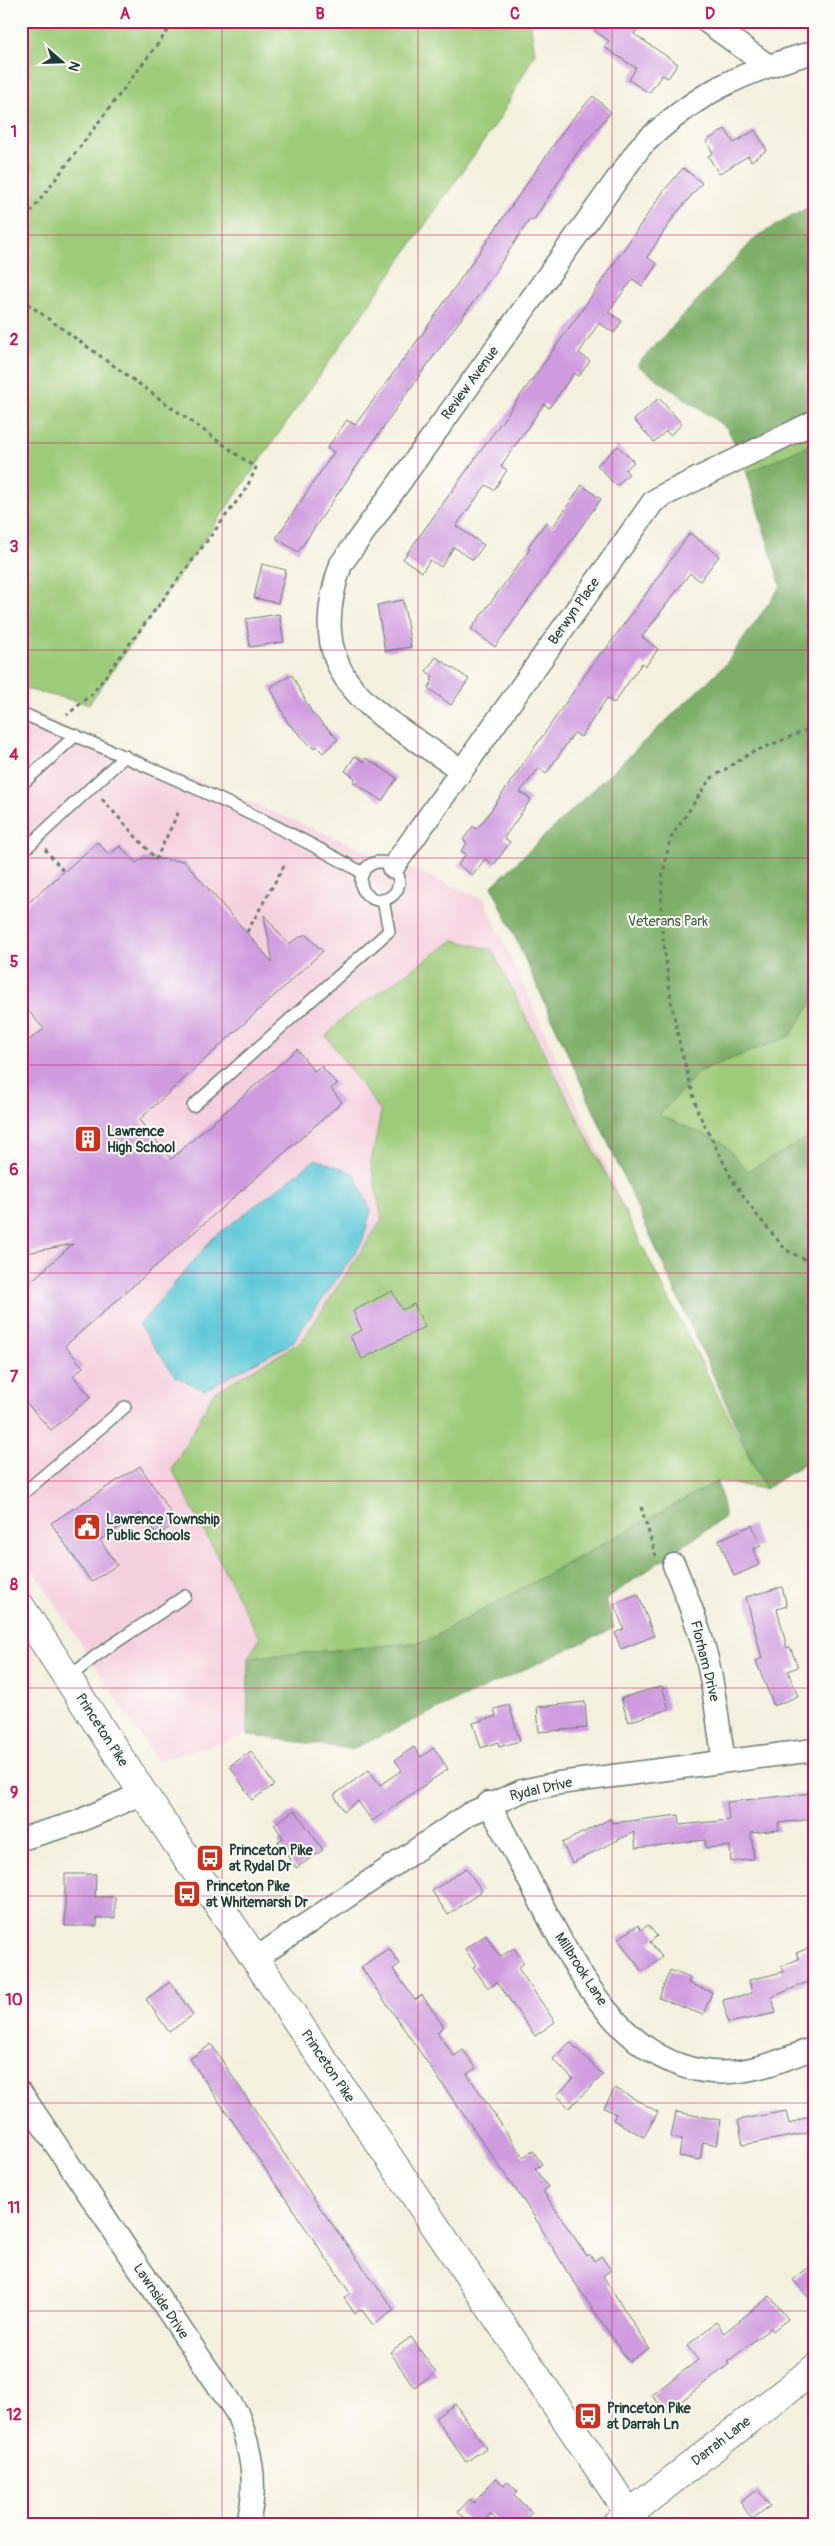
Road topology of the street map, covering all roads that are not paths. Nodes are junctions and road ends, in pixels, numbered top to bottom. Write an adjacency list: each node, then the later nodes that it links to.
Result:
1 (706, 21): 3 (street)
2 (814, 52): 3 (street, Review Avenue)
3 (766, 65): 8 (street, Review Avenue)
4 (814, 422): 8 (street, Berwyn Place)
5 (22, 714): 6 (lane)
6 (76, 735): 7 (lane); 9 (lane)
7 (125, 756): 10 (lane); 12 (lane)
8 (461, 770): 11 (street, Berwyn Place)
9 (21, 785)
10 (21, 853)
11 (392, 867): 12 (lane); 13 (lane)
12 (362, 873): 13 (lane)
13 (383, 900): 14 (lane)
14 (193, 1106)
15 (125, 1407): 16 (lane)
16 (21, 1495)
17 (674, 1565): 22 (street, Florham Drive)
18 (186, 1596): 20 (lane)
19 (21, 1606): 20 (main road, Princeton Pike)
20 (68, 1678): 23 (main road, Princeton Pike)
21 (814, 1750): 22 (street, Rydal Drive)
22 (724, 1761): 24 (street, Rydal Drive)
23 (143, 1793): 25 (street); 26 (main road, Princeton Pike)
24 (489, 1803): 26 (street, Rydal Drive); 27 (street, Millbrook Lane)
25 (21, 1840)
26 (255, 1959): 30 (main road, Princeton Pike)
27 (814, 2048)
28 (21, 2093): 31 (street, Lawnside Drive)
29 (814, 2369): 30 (main road, Darrah Lane)
30 (627, 2521)
31 (246, 2525)

